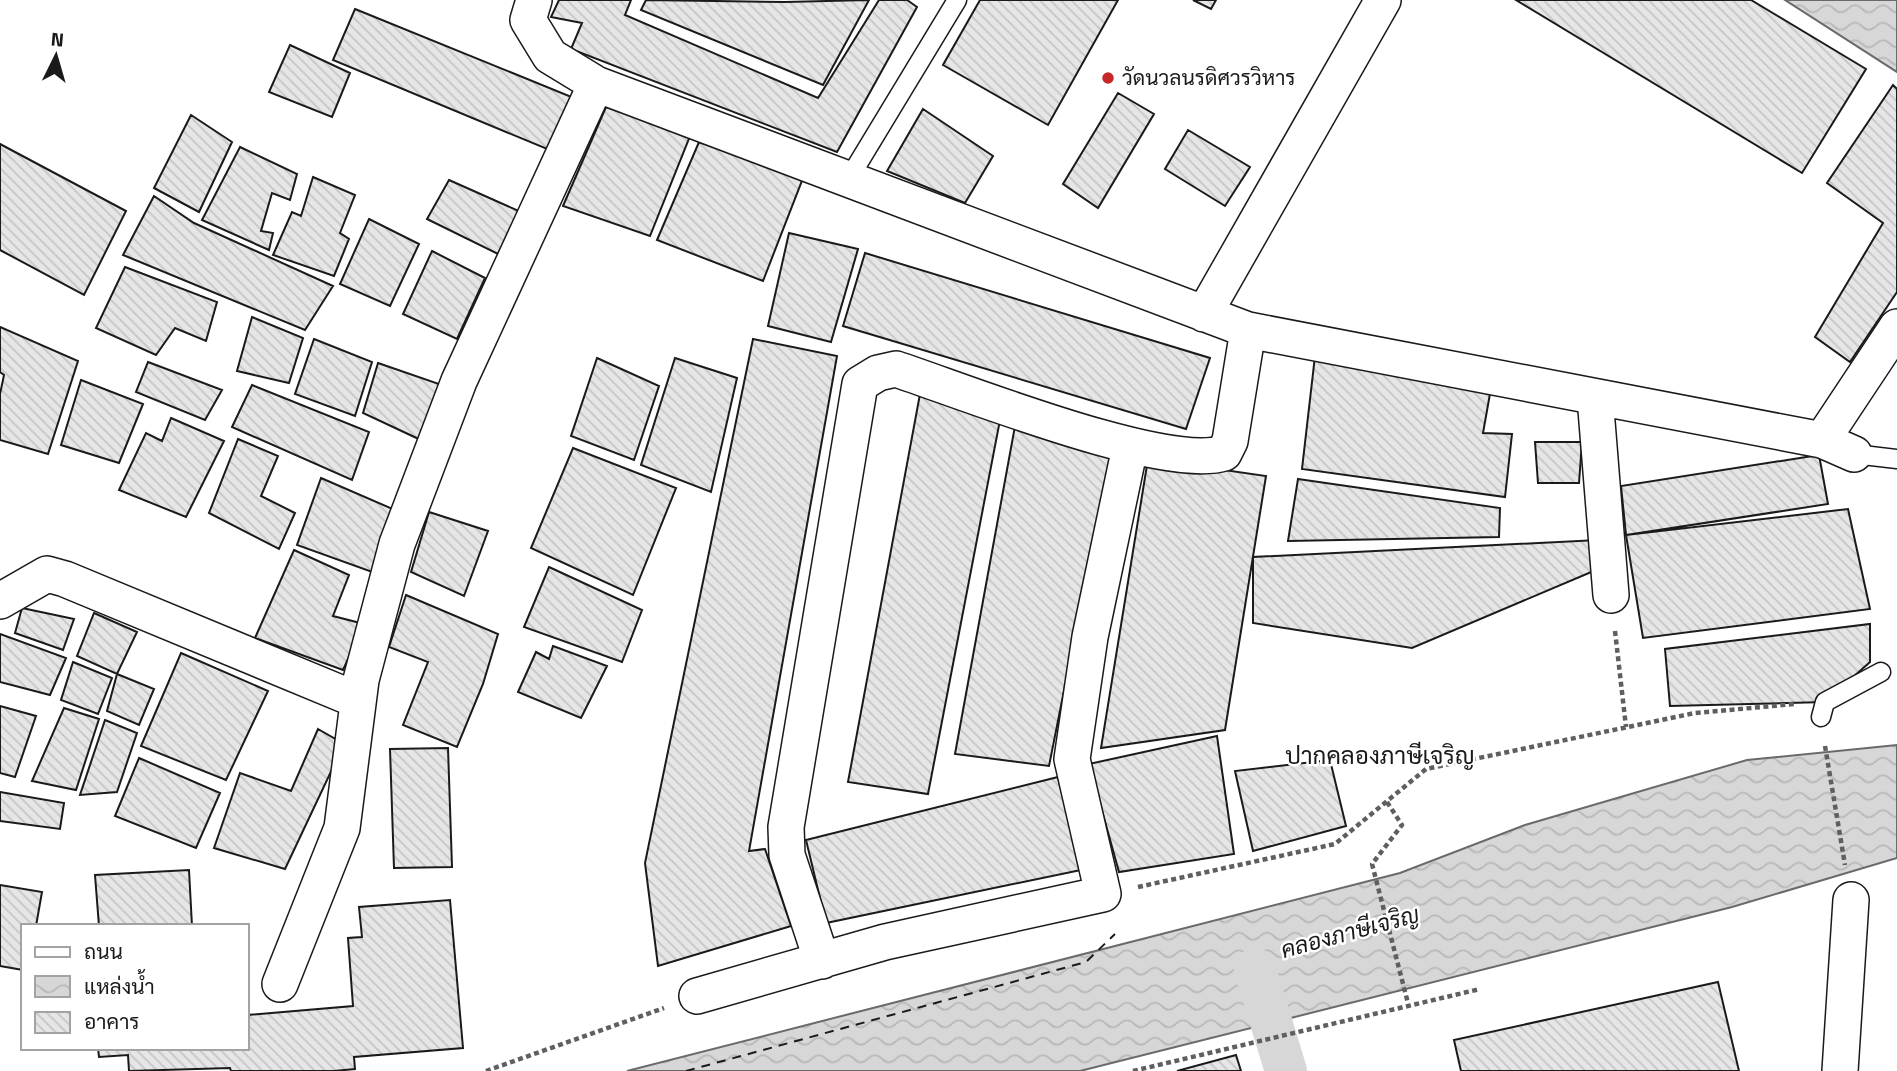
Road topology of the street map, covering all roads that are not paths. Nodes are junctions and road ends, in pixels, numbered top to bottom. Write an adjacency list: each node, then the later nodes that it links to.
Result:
1 (957, 0): 5 (lane)
2 (1383, 0): 6 (street)
3 (531, 10): 4 (street)
4 (596, 84): 5 (street); 17 (street)
5 (848, 180): 6 (street)
6 (1204, 314): 8 (street)
7 (1897, 327): 10 (street)
8 (1248, 330): 9 (street); 11 (street)
9 (1595, 397): 10 (street); 14 (street)
10 (1822, 440): 12 (street)
11 (1130, 447): 20 (street); 20 (street)
12 (1854, 454): 13 (lane)
13 (1897, 459)
14 (1611, 595)
15 (0, 601): 17 (street)
16 (1881, 672): 18 (lane)
17 (357, 700): 21 (street)
18 (1823, 709)
19 (1851, 900): 23 (street)
20 (822, 961): 22 (street)
21 (280, 984)
22 (697, 996)
23 (1840, 1068)

